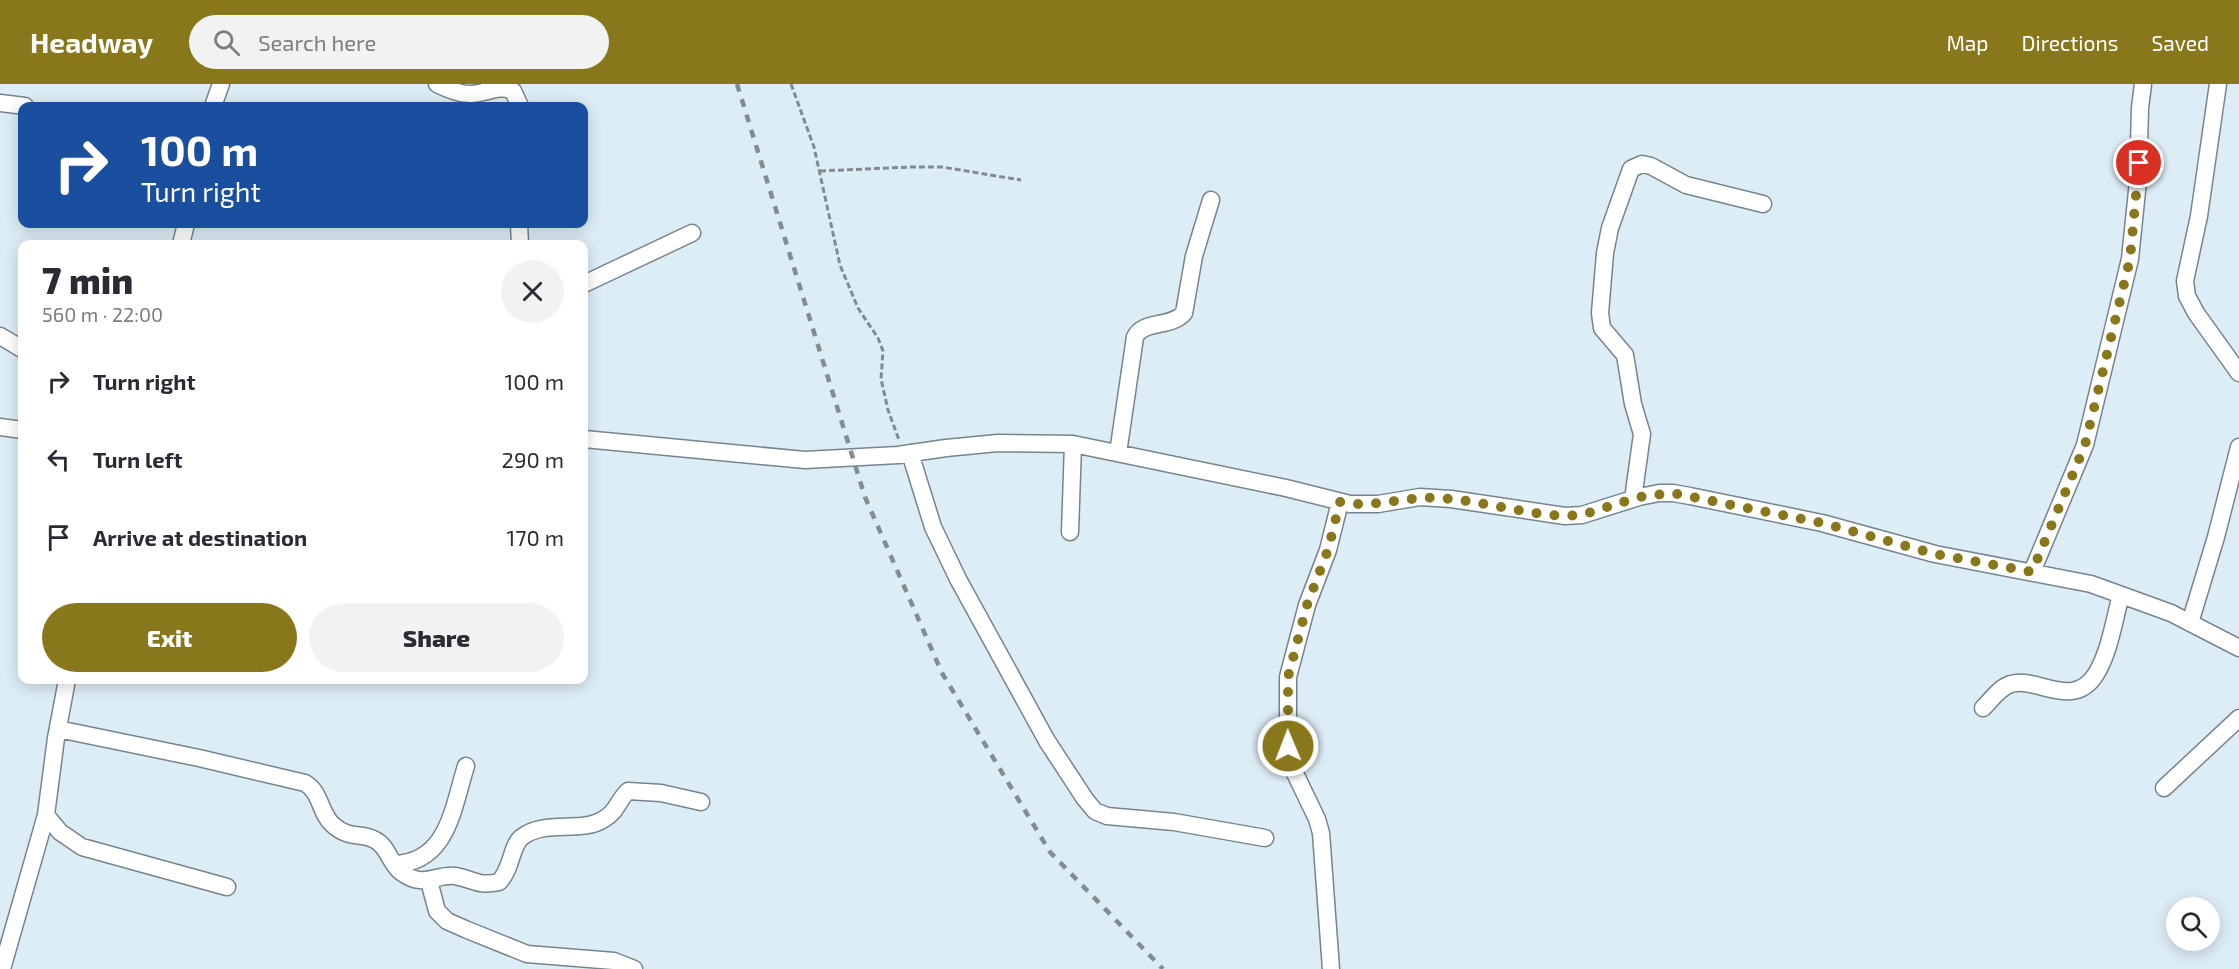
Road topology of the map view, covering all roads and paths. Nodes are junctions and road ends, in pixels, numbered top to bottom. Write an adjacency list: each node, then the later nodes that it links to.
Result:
1 (220, 84): 6 (street)
2 (437, 84): 7 (street)
3 (791, 84): 10 (path)
4 (2144, 84): 29 (street)
5 (2218, 84): 18 (street)
6 (214, 102)
7 (518, 102)
8 (0, 103): 9 (street)
9 (18, 105)
10 (820, 171): 11 (path); 25 (path)
11 (1020, 180)
12 (1211, 200): 24 (street)
13 (1763, 204): 26 (street)
14 (692, 233): 15 (street)
15 (588, 282)
16 (0, 336): 17 (street)
17 (18, 347)
18 (2239, 374)
19 (0, 428): 20 (street)
20 (18, 430)
21 (588, 438): 25 (street)
22 (1073, 444): 24 (street); 25 (street); 28 (street)
23 (2239, 447): 31 (street)
24 (1118, 453): 27 (street)
25 (908, 454): 41 (street)
26 (1633, 499): 27 (street); 29 (street)
27 (1340, 502): 47 (street)
28 (1070, 532)
29 (2032, 572): 30 (street)
30 (2121, 595): 31 (street); 34 (street)
31 (2190, 623): 32 (street)
32 (2239, 648)
33 (66, 684): 36 (street)
34 (1983, 708)
35 (2239, 718): 38 (street)
36 (58, 729): 40 (street); 42 (street)
37 (466, 765): 42 (street)
38 (2163, 788)
39 (701, 802): 43 (street)
40 (46, 815): 44 (street); 45 (street)
41 (1265, 838)
42 (394, 864): 43 (street)
43 (429, 881): 46 (street)
44 (227, 887)
45 (2, 969)
46 (634, 969)
47 (1331, 969)

